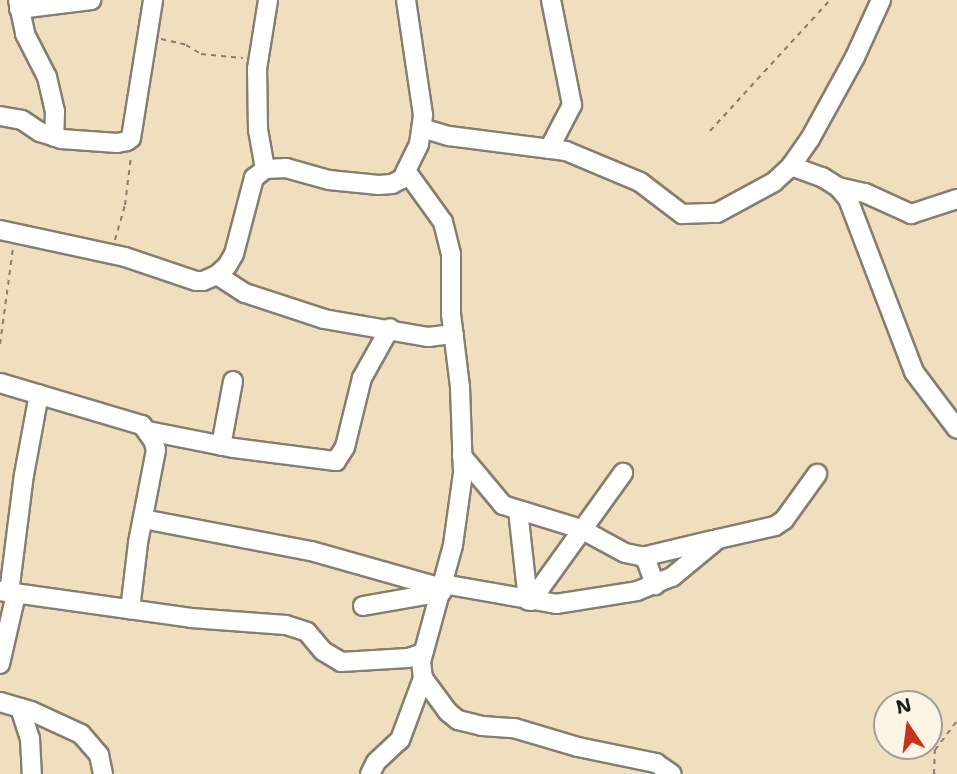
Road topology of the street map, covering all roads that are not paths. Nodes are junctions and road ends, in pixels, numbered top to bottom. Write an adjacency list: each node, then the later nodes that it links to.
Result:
1 (91, 0): 7 (street)
2 (153, 0): 10 (street)
3 (268, 0): 13 (street)
4 (406, 0): 9 (street)
5 (551, 0): 11 (street)
6 (881, 0): 12 (street)
7 (18, 5): 10 (street)
8 (0, 116): 10 (street)
9 (422, 128): 11 (street); 14 (street)
10 (54, 136)
11 (549, 149): 12 (street)
12 (791, 166): 15 (street)
13 (265, 169): 14 (street); 18 (street)
14 (407, 172): 20 (street)
15 (838, 187): 16 (street); 24 (street)
16 (957, 199)
17 (7, 231): 18 (street)
18 (217, 275): 19 (street)
19 (390, 328): 20 (street); 26 (street)
20 (454, 334): 27 (street)
21 (233, 381): 26 (street)
22 (0, 383): 23 (street)
23 (39, 394): 25 (street); 37 (street)
24 (957, 429)
25 (148, 431): 26 (street); 31 (street)
26 (221, 446)
27 (462, 456): 30 (street); 36 (street)
28 (623, 473): 32 (street)
29 (817, 474): 33 (street)
30 (517, 510): 32 (street); 38 (street)
31 (143, 519): 36 (street); 40 (street)
32 (581, 529): 34 (street); 38 (street)
33 (719, 539): 34 (street); 35 (street)
34 (642, 557): 35 (street)
35 (655, 585): 38 (street)
36 (442, 588): 38 (street); 39 (street); 41 (street)
37 (8, 593): 40 (street); 42 (street)
38 (529, 601)
39 (363, 607)
40 (130, 610): 41 (street)
41 (423, 653): 43 (street)
42 (0, 664)
43 (423, 678): 48 (street); 49 (street)
44 (0, 702): 45 (street)
45 (20, 708): 46 (street); 47 (street)
46 (32, 774)
47 (103, 774)
48 (370, 774)
49 (674, 774)

